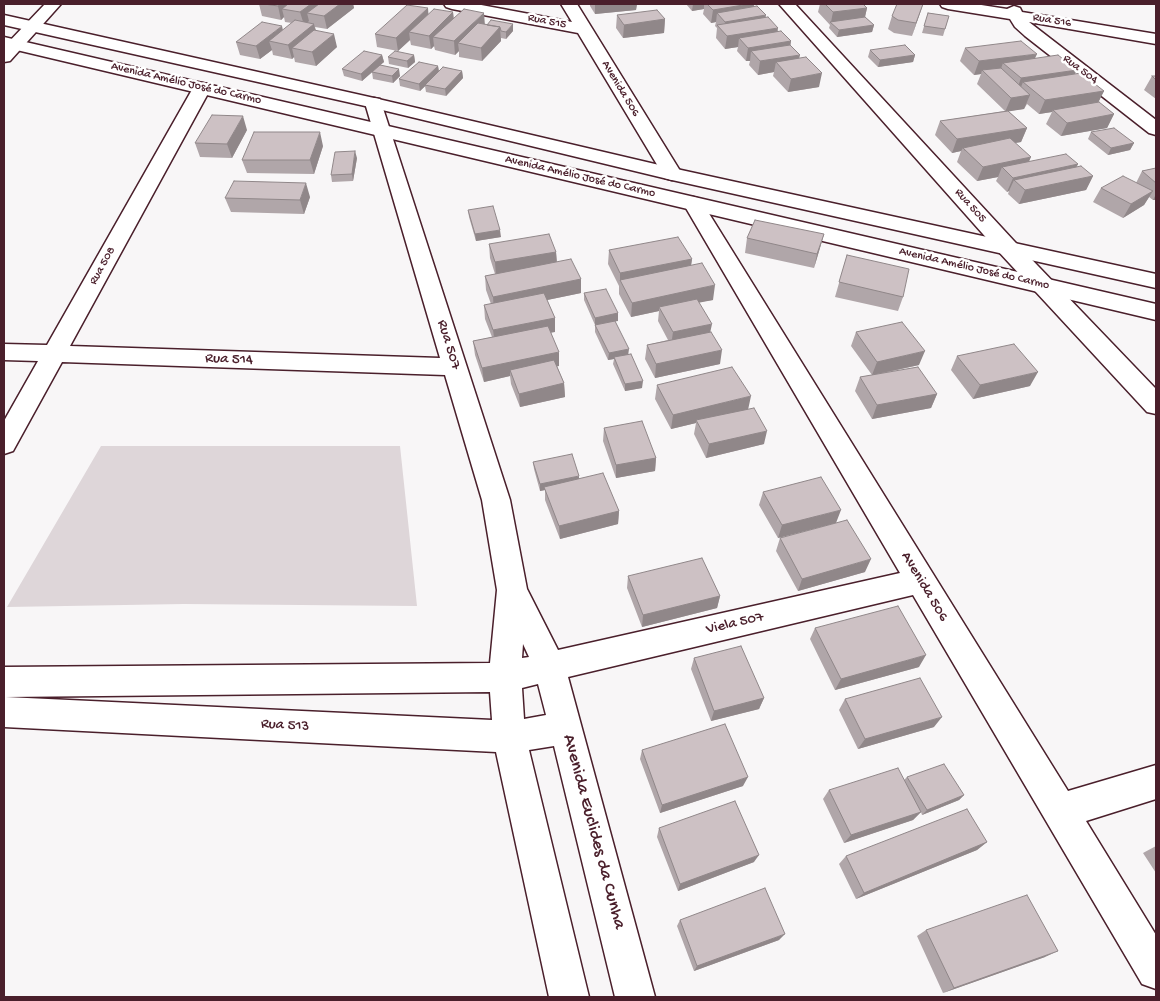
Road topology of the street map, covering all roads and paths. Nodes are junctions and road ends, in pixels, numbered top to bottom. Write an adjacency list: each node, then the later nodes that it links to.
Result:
1 (53, 4): 8 (street)
2 (452, 4): 9 (street, Rua 515)
3 (569, 4): 9 (street, Avenida 506)
4 (787, 4): 18 (street, Rua 505)
5 (948, 4): 6 (street, Rua 516)
6 (1015, 10): 10 (street, Rua 516); 14 (street, Rua 504)
7 (4, 20): 8 (street, Avenida Amélio José do Carmo)
8 (32, 26): 11 (street); 13 (street, Avenida Amélio José do Carmo)
9 (584, 29): 16 (street, Avenida 506)
10 (1156, 39)
11 (8, 48): 12 (street, Avenida Amélio José do Carmo)
12 (202, 88): 15 (street, Avenida Amélio José do Carmo); 23 (street, Rua 508)
13 (374, 103): 15 (street, Rua 507); 16 (street, Avenida Amélio José do Carmo)
14 (1156, 128)
15 (384, 131): 17 (street, Avenida Amélio José do Carmo); 24 (street, Rua 507)
16 (672, 174): 18 (street, Avenida Amélio José do Carmo)
17 (693, 203): 20 (street, Avenida Amélio José do Carmo); 27 (street, Avenida 506)
18 (1006, 246): 19 (street, Avenida Amélio José do Carmo); 20 (street, Rua 505)
19 (1156, 281)
20 (1042, 285): 21 (street, Avenida Amélio José do Carmo); 25 (street, Rua 505)
21 (1156, 312)
22 (4, 352): 23 (street, Rua 514)
23 (54, 354): 24 (street, Rua 514); 26 (street, Rua 508)
24 (454, 367): 28 (street, Rua 507)
25 (1156, 405)
26 (4, 444)
27 (920, 580): 29 (street, Viela 507); 36 (street, Avenida 506)
28 (512, 590): 29 (street, Rua 507); 30 (street, Rua 507)
29 (550, 667): 30 (street); 33 (street, Avenida Euclides da Cunha)
30 (505, 677): 31 (street); 34 (street)
31 (4, 682)
32 (4, 712): 34 (street, Rua 513)
33 (565, 728): 34 (street, Rua 513); 39 (street, Avenida Euclides da Cunha)
34 (509, 737): 38 (street)
35 (1156, 782): 36 (street)
36 (1060, 811): 37 (street, Avenida 506)
37 (1156, 970)
38 (569, 997)
39 (635, 997)

